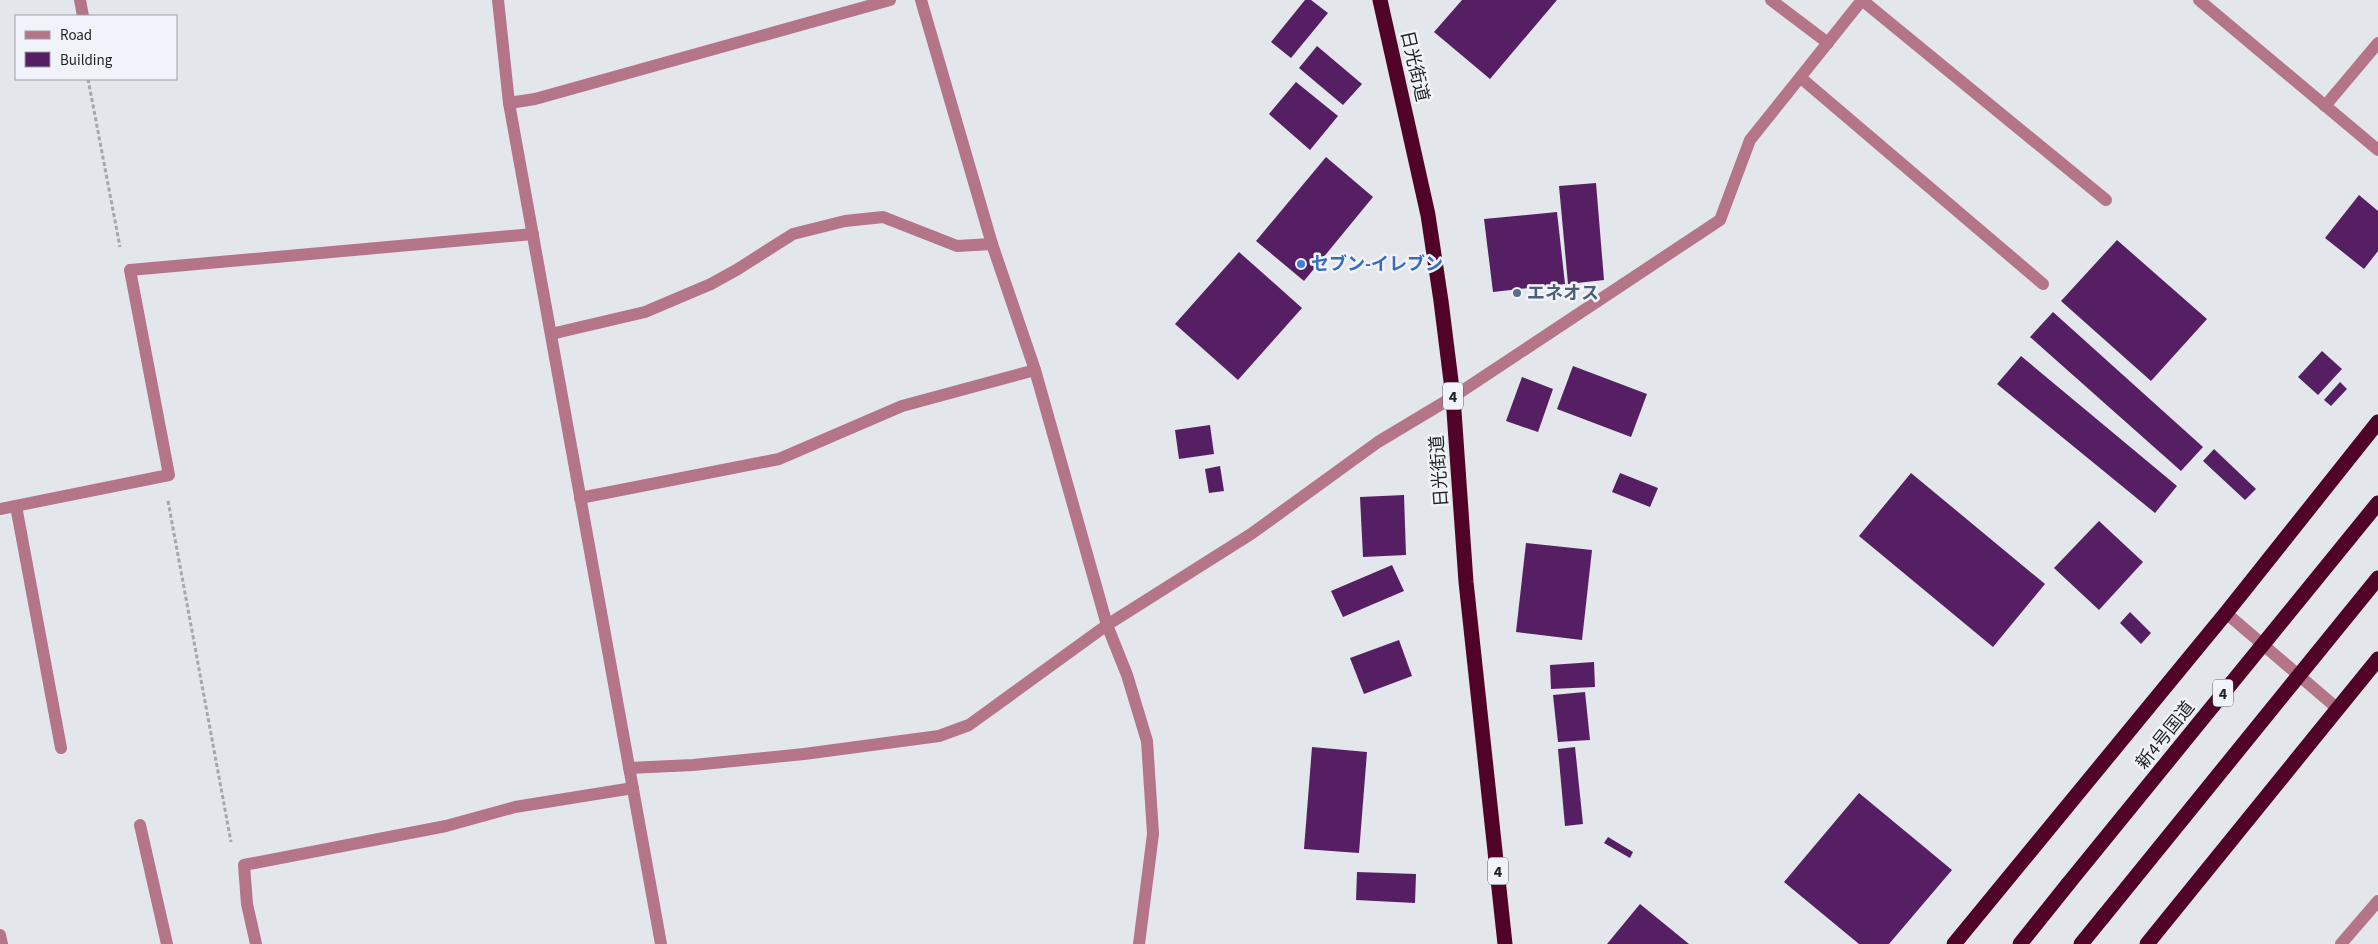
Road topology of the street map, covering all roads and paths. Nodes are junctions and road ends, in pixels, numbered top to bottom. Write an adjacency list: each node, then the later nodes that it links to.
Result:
1 (80, 0): 9 (street)
2 (498, 0): 14 (street)
3 (890, 0): 14 (street)
4 (920, 0): 19 (street)
5 (1380, 0): 24 (highway, 日光街道 / 4)
6 (1771, 0): 10 (street)
7 (1862, 0): 10 (street); 17 (street)
8 (2199, 0): 15 (street)
9 (83, 15)
10 (1828, 43): 12 (street)
11 (2378, 43): 15 (street)
12 (1801, 78): 21 (street); 24 (street)
13 (88, 80): 20 (path)
14 (509, 103): 18 (street)
15 (2325, 106): 16 (street)
16 (2378, 150)
17 (2106, 200)
18 (533, 234): 20 (street); 22 (street)
19 (992, 244): 22 (street); 23 (street)
20 (130, 270): 26 (street)
21 (2043, 284)
22 (551, 334): 27 (street)
23 (1035, 370): 27 (street); 33 (street)
24 (1453, 398): 33 (street); 48 (highway, 日光街道 / 4)
25 (2378, 422): 32 (highway)
26 (169, 475): 29 (street); 40 (path)
27 (580, 498): 37 (street)
28 (2378, 502): 50 (highway, 新4号国道 / 4, bridge)
29 (16, 506): 30 (street); 36 (street)
30 (0, 509)
31 (2378, 578): 51 (highway, bridge)
32 (2226, 613): 35 (street); 49 (highway)
33 (1107, 625): 37 (street); 47 (street)
34 (2378, 659): 35 (highway)
35 (2338, 709): 52 (highway)
36 (61, 748)
37 (630, 768): 38 (street)
38 (633, 788): 40 (street); 46 (street)
39 (140, 825): 44 (street)
40 (244, 865): 45 (street)
41 (2378, 901): 53 (street)
42 (0, 935): 43 (street)
43 (2, 944)
44 (167, 944)
45 (256, 944)
46 (661, 944)
47 (1139, 944)
48 (1505, 944)
49 (1954, 944)
50 (2020, 944)
51 (2081, 944)
52 (2147, 944)
53 (2341, 944)

